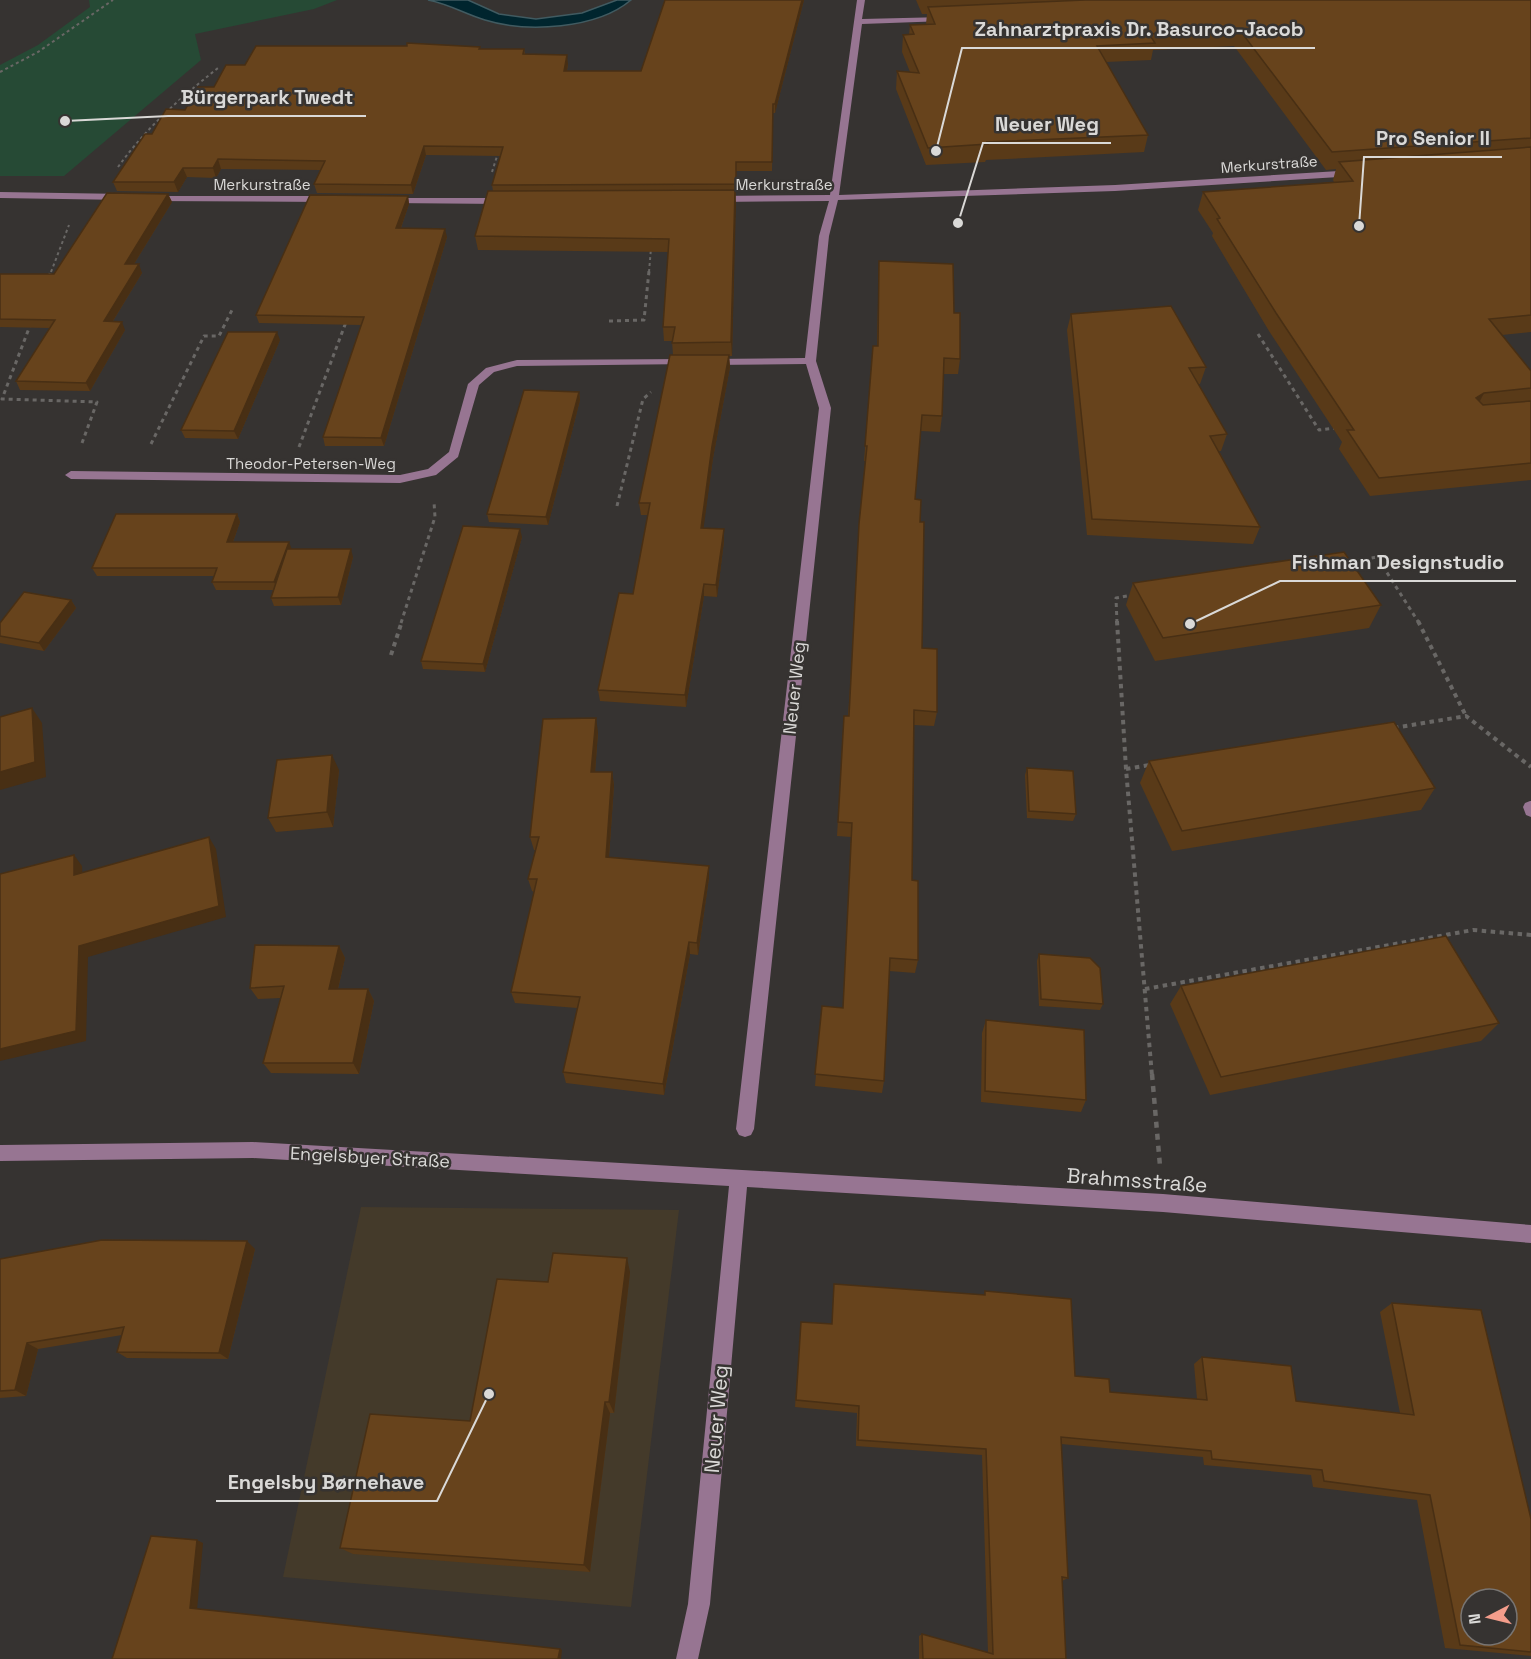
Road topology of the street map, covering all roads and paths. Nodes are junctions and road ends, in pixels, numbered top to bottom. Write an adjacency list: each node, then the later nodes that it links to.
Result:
1 (113, 0): 6 (path)
2 (861, 0): 4 (street, Neuer Weg)
3 (952, 19): 4 (street)
4 (860, 22): 11 (street, Neuer Weg)
5 (218, 68): 10 (path)
6 (0, 72)
7 (500, 147): 15 (path)
8 (1372, 172): 11 (street, Merkurstraße)
9 (0, 195): 10 (street, Merkurstraße)
10 (90, 197): 12 (street, Merkurstraße); 18 (path)
11 (834, 198): 13 (street, Merkurstraße); 24 (street, Neuer Weg)
12 (342, 199)
13 (703, 199)
14 (376, 200): 15 (street)
15 (484, 201): 16 (street)
16 (518, 201)
17 (651, 243): 21 (path)
18 (48, 280)
19 (232, 310): 29 (path)
20 (346, 320): 30 (path)
21 (609, 321)
22 (31, 323): 28 (path)
23 (1258, 334): 26 (path)
24 (810, 362): 25 (street, Theodor-Petersen-Weg); 42 (street, Neuer Weg)
25 (656, 363): 27 (street, Theodor-Petersen-Weg); 31 (path)
26 (1341, 428)
27 (432, 472): 30 (street, Theodor-Petersen-Weg); 34 (path)
28 (71, 475): 29 (street, Theodor-Petersen-Weg)
29 (135, 477): 30 (street, Theodor-Petersen-Weg)
30 (287, 478)
31 (617, 506)
32 (1341, 563): 35 (path)
33 (1140, 594): 39 (path)
34 (391, 655)
35 (1466, 716): 36 (path); 38 (path)
36 (1384, 729)
37 (1150, 765): 39 (path)
38 (1531, 767)
39 (1126, 769): 41 (path)
40 (1531, 935): 41 (path)
41 (1144, 989): 45 (path)
42 (745, 1129)
43 (0, 1153): 44 (street, Engelsbyer Straße)
44 (739, 1179): 45 (street, Brahmsstraße); 47 (street, Neuer Weg)
45 (1163, 1203): 46 (street, Brahmsstraße)
46 (1531, 1234)
47 (687, 1659)

